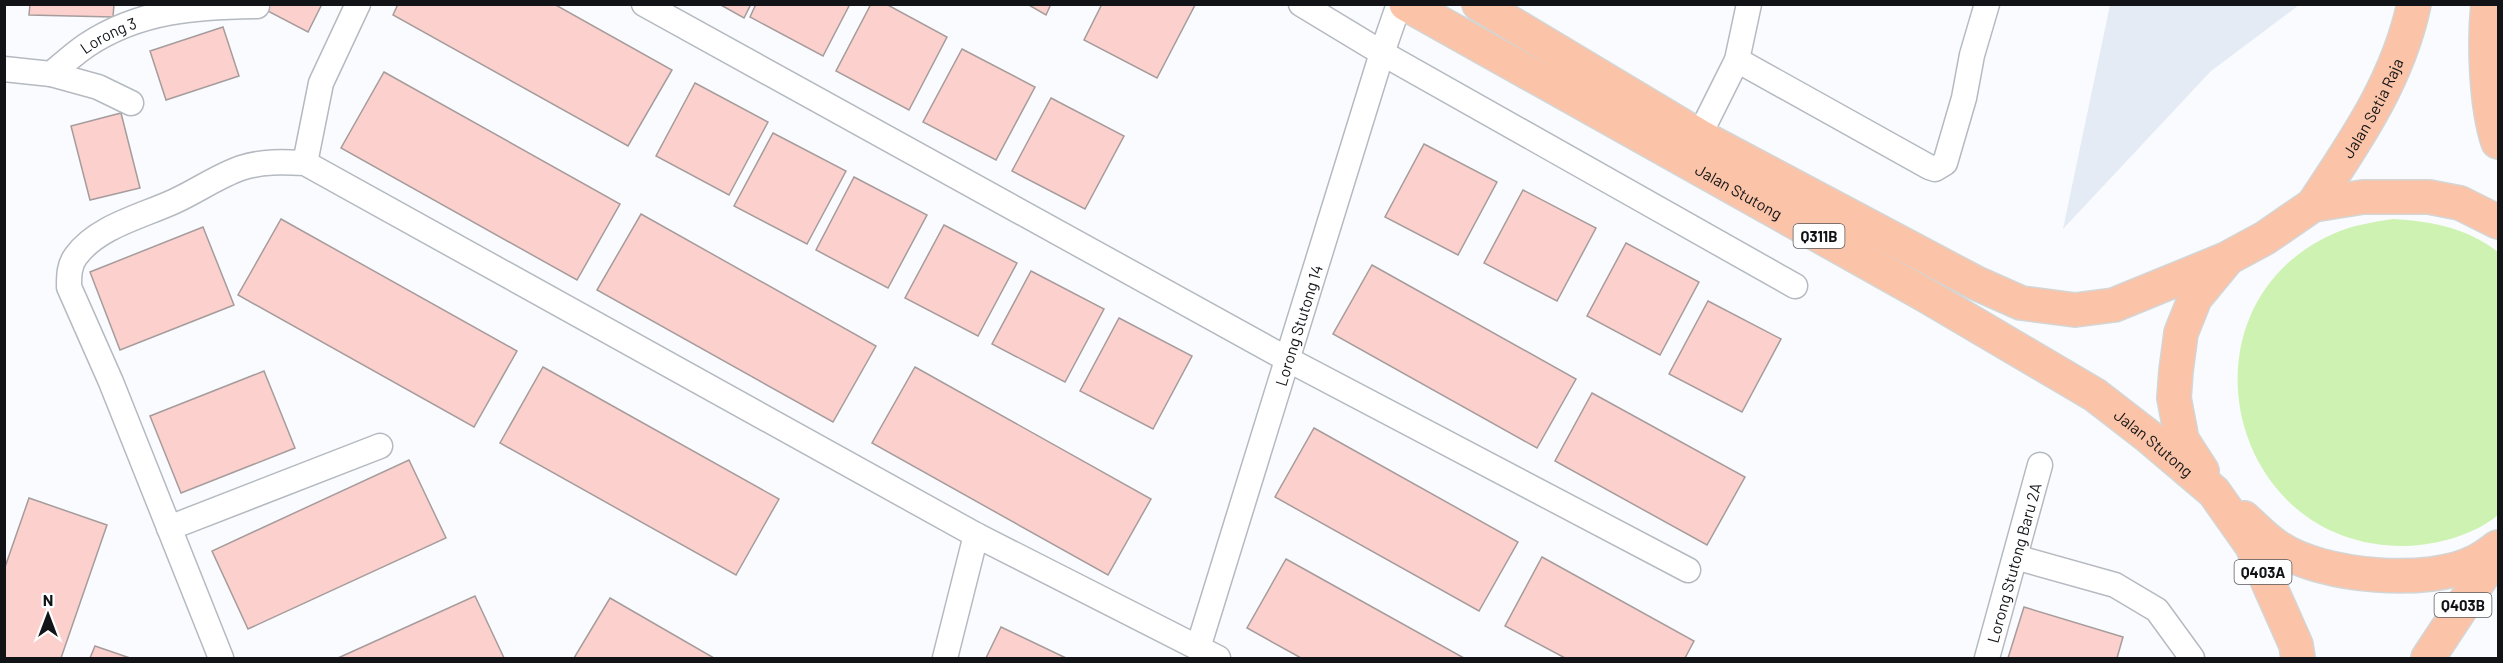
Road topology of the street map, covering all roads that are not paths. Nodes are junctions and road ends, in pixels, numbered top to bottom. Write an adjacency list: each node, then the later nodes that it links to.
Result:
1 (358, 4): 19 (street)
2 (644, 4): 24 (street)
3 (1301, 4): 12 (street)
4 (1399, 4): 12 (street, Lorong Stutong 14)
5 (1406, 4): 27 (main road, Jalan Stutong / Q311B)
6 (1479, 4): 17 (main road, Jalan Stutong)
7 (1749, 4): 13 (street)
8 (1987, 4): 13 (street)
9 (2414, 4): 20 (main road, Jalan Setia Raja)
10 (2488, 4): 18 (main road)
11 (256, 6): 15 (street, Lorong 3)
12 (1382, 54): 23 (street); 24 (street, Lorong Stutong 14)
13 (1737, 60): 17 (street)
14 (4, 69): 15 (street)
15 (51, 74): 16 (street)
16 (131, 103)
17 (1699, 136): 22 (main road, Jalan Stutong)
18 (2499, 142)
19 (305, 163): 28 (street); 29 (street)
20 (2313, 205): 21 (main road); 22 (main road, Jalan Stutong)
21 (2499, 222)
22 (2228, 258): 27 (main road)
23 (1795, 286)
24 (1287, 359): 33 (street); 34 (street, Lorong Stutong 14)
25 (380, 446): 28 (street)
26 (2040, 465): 32 (street, Lorong Stutong Baru 2A)
27 (2214, 492): 30 (main road); 39 (main road, Q403A)
28 (169, 528): 35 (street)
29 (976, 535): 34 (street); 36 (street)
30 (2499, 547)
31 (2499, 552): 40 (main road, Q403B)
32 (2015, 557): 37 (street, Lorong Stutong Baru 2A); 38 (street)
33 (1688, 570)
34 (1208, 653)
35 (221, 658)
36 (945, 658)
37 (1987, 658)
38 (2192, 658)
39 (2298, 658)
40 (2428, 658)

